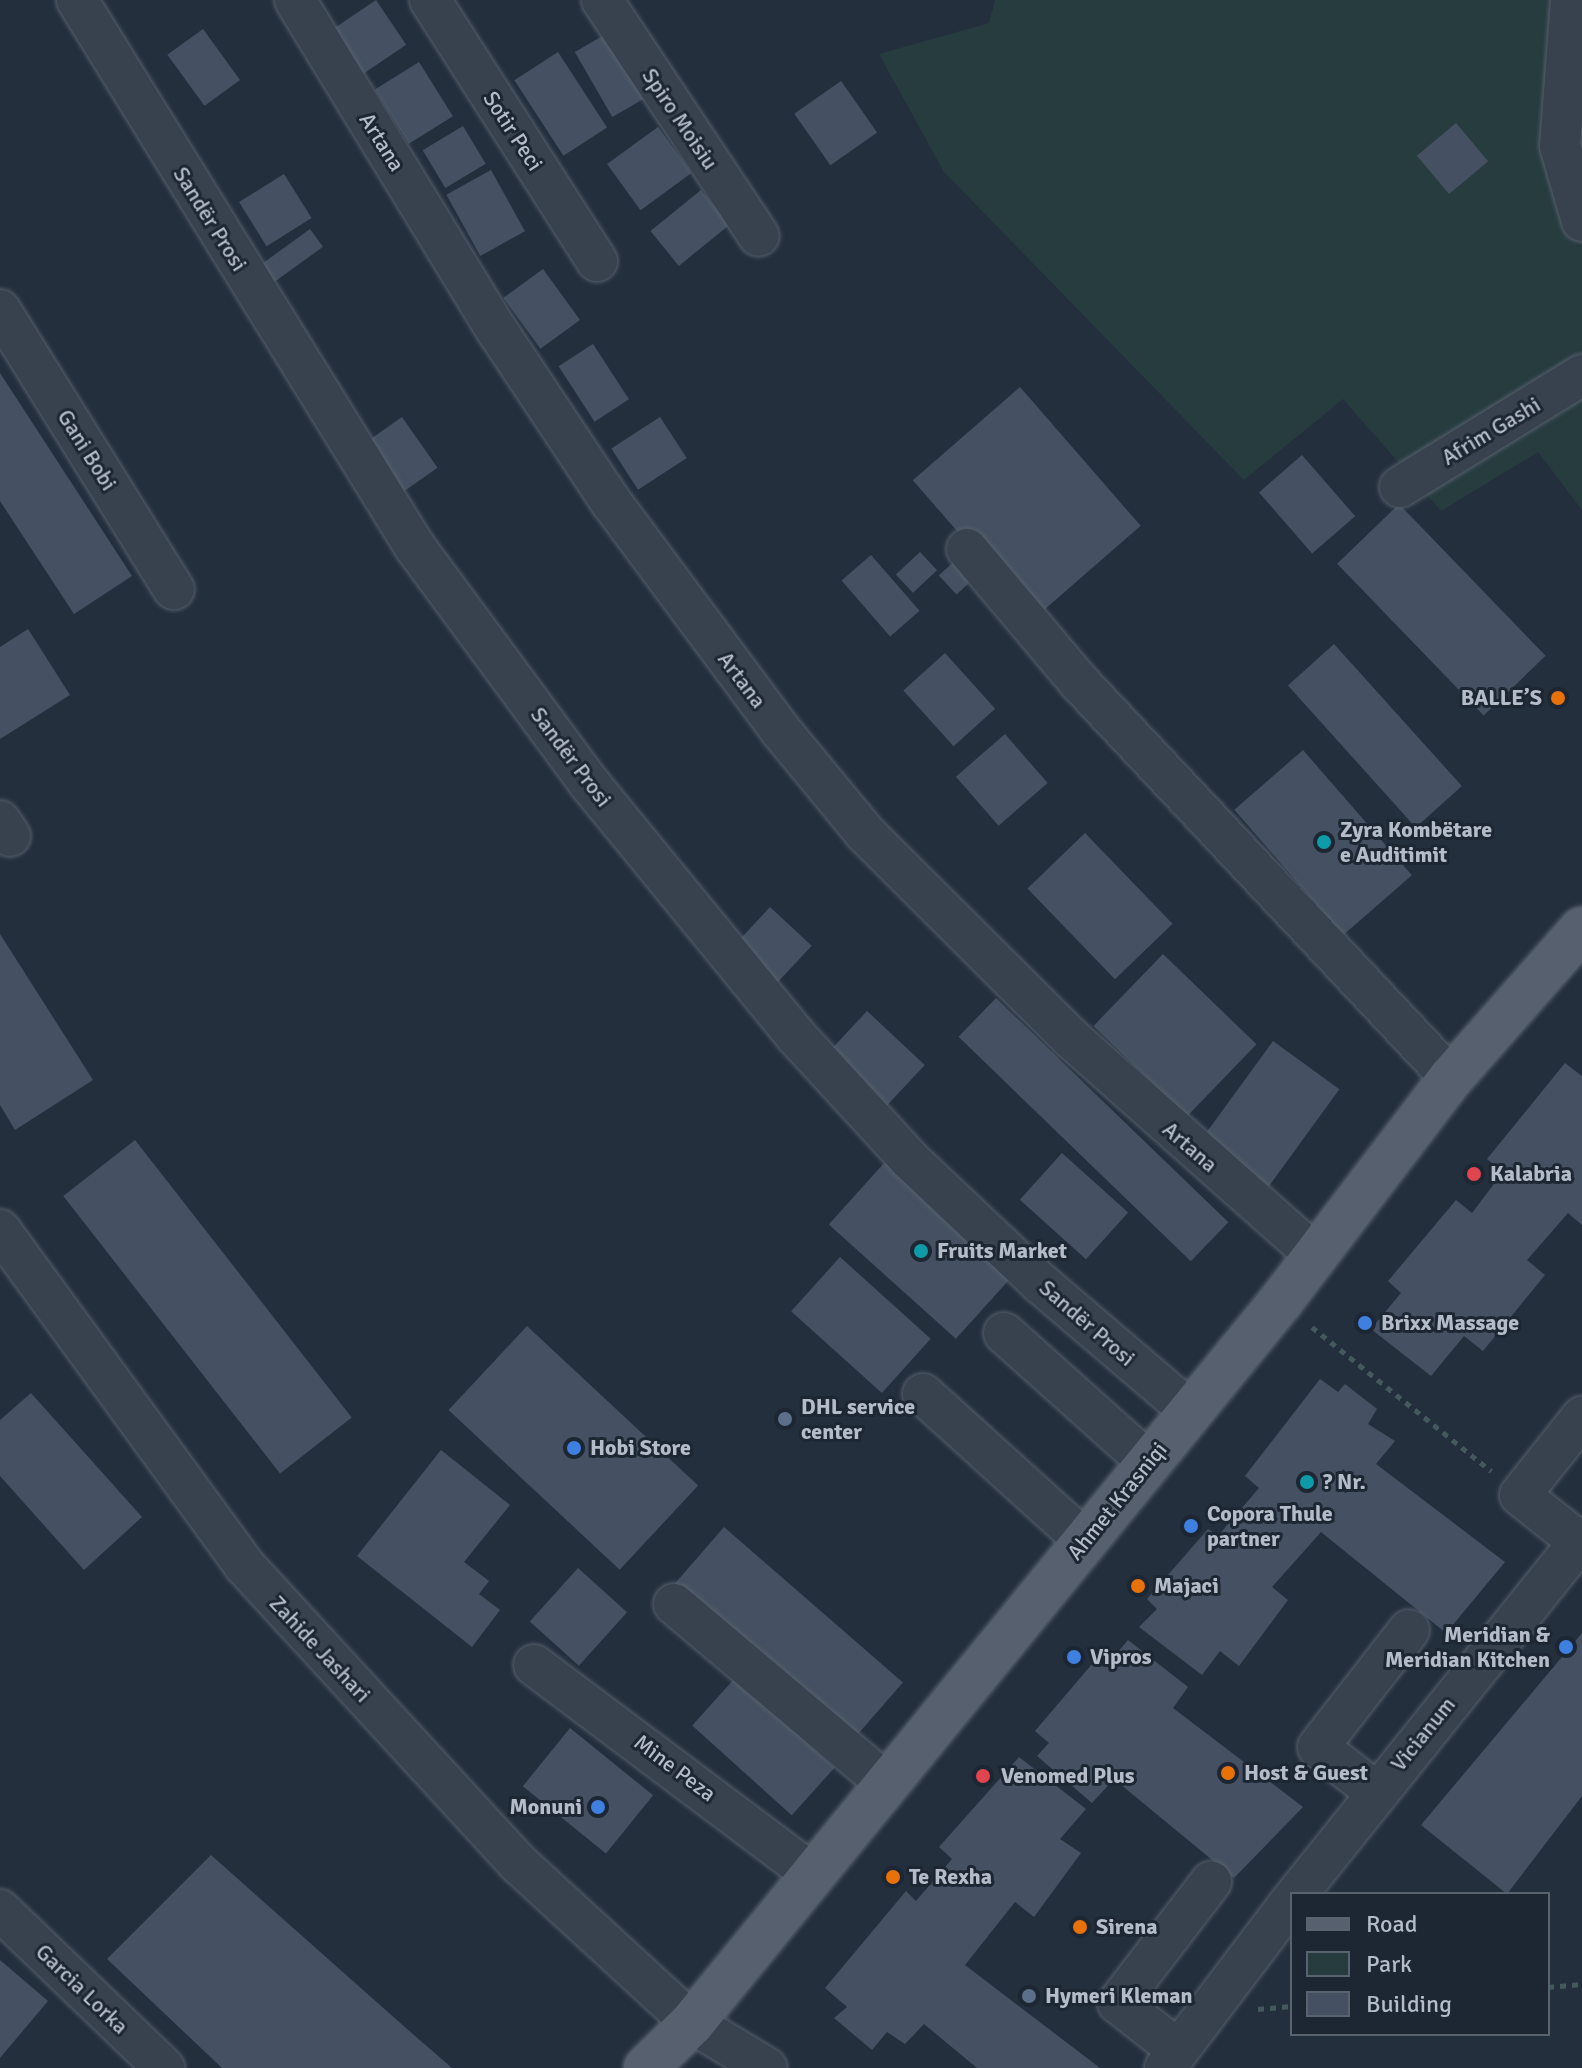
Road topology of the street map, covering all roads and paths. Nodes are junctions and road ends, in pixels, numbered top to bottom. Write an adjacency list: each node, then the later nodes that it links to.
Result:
1 (77, 0): 21 (street, Sandër Prosi)
2 (295, 0): 17 (street, Artana)
3 (430, 0): 8 (street, Sotir Peci)
4 (602, 0): 7 (street, Spiro Moisiu)
5 (1571, 0): 6 (street)
6 (1582, 221)
7 (759, 236)
8 (597, 261)
9 (0, 310): 13 (street, Gani Bobi)
10 (1582, 375): 11 (street, Afrim Gashi)
11 (1400, 487)
12 (967, 549): 15 (street)
13 (174, 589)
14 (1582, 929): 15 (main road, Ahmet Krasniqi)
15 (1451, 1078): 17 (main road, Ahmet Krasniqi)
16 (0, 1230): 39 (street, Zahide Jashari)
17 (1316, 1256): 18 (main road, Ahmet Krasniqi)
18 (1281, 1301): 21 (main road, Ahmet Krasniqi); 24 (path)
19 (1004, 1333): 23 (street)
20 (923, 1394): 26 (street)
21 (1191, 1412): 23 (main road, Ahmet Krasniqi)
22 (1582, 1417): 24 (street)
23 (1149, 1463): 26 (main road, Ahmet Krasniqi)
24 (1520, 1495): 25 (street)
25 (1580, 1540): 31 (street, Vicianum)
26 (1085, 1541): 30 (main road, Ahmet Krasniqi)
27 (674, 1604): 30 (street)
28 (1409, 1630): 31 (street)
29 (534, 1665): 32 (street, Mine Peza)
30 (886, 1783): 32 (main road, Ahmet Krasniqi)
31 (1376, 1792): 34 (street, Vicianum)
32 (812, 1874): 39 (main road, Ahmet Krasniqi)
33 (1211, 1882): 40 (street)
34 (1299, 1892)
35 (1290, 1903): 40 (street)
36 (0, 1910): 41 (street, Garcia Lorka)
37 (1582, 1984): 38 (path)
38 (1550, 1987)
39 (692, 2023): 42 (main road, Ahmet Krasniqi); 43 (street, Zahide Jashari)
40 (1172, 2059)
41 (164, 2068)
42 (646, 2068)
43 (767, 2068)

